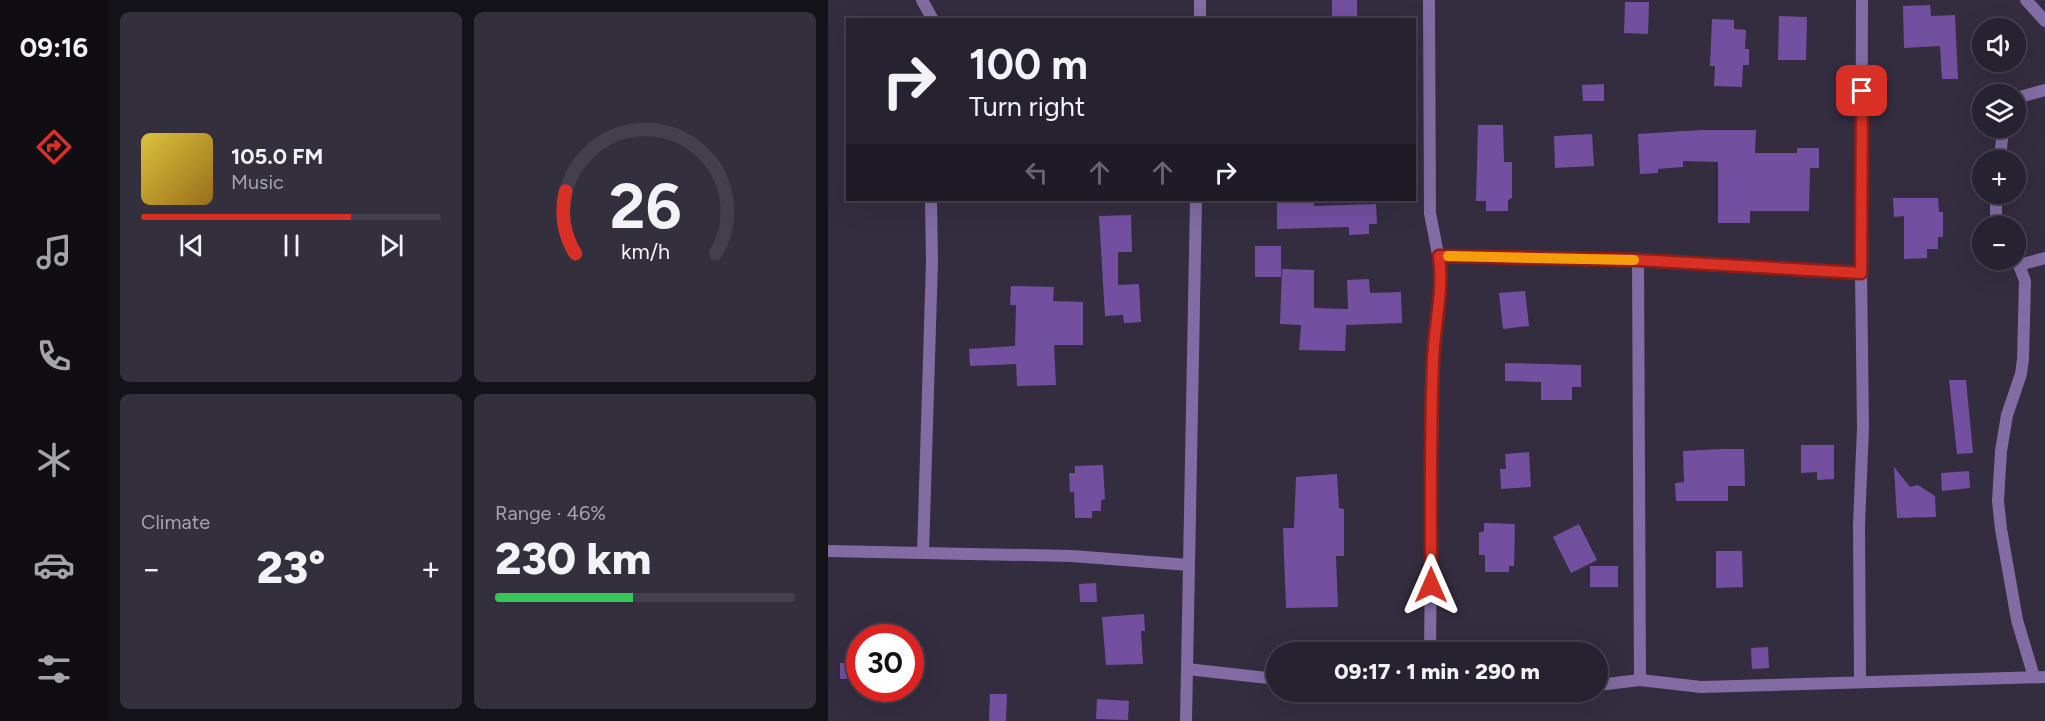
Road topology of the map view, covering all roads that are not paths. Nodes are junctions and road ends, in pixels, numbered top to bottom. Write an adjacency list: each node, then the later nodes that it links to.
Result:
1 (922, 0): 6 (street)
2 (1200, 0): 7 (street)
3 (1429, 0): 13 (street)
4 (1862, 0): 18 (street)
5 (2026, 0): 8 (street)
6 (932, 18)
7 (1200, 18)
8 (2045, 21)
9 (2045, 90): 10 (street)
10 (2026, 95)
11 (931, 201): 20 (street)
12 (1196, 201): 21 (street)
13 (1439, 256): 15 (street); 22 (street)
14 (2045, 258): 16 (street)
15 (1638, 260): 18 (street); 26 (street)
16 (2026, 261)
17 (2020, 270): 24 (street)
18 (1861, 273): 27 (street)
19 (828, 551): 20 (street)
20 (923, 553): 21 (street)
21 (1190, 565): 23 (street)
22 (1431, 642)
23 (1187, 669): 25 (street); 29 (street)
24 (2040, 677): 27 (street)
25 (1266, 678)
26 (1640, 680): 27 (street); 28 (street)
27 (1860, 681)
28 (1608, 684)
29 (1186, 721)

